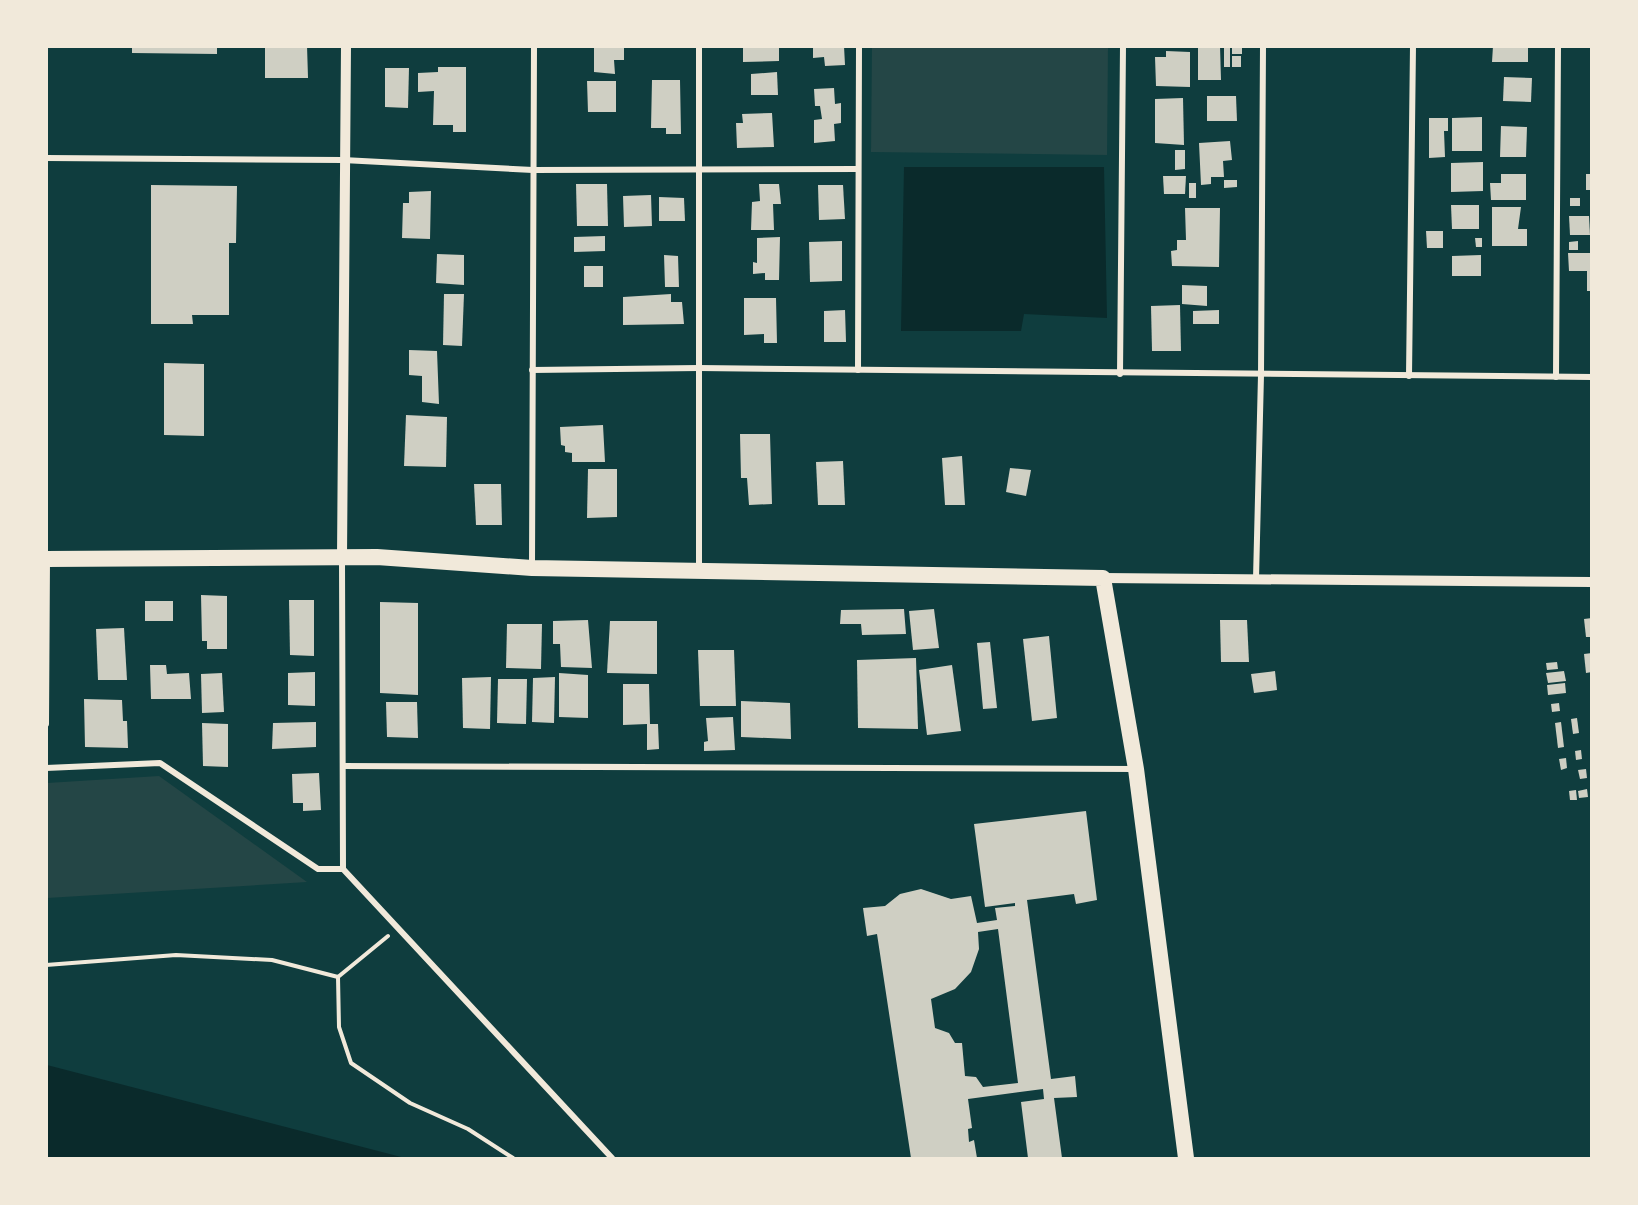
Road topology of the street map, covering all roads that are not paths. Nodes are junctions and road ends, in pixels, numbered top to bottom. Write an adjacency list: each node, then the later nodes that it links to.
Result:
1 (346, 46): 10 (street)
2 (534, 46): 12 (street)
3 (699, 46): 13 (street)
4 (859, 46): 11 (street)
5 (1124, 46): 17 (street)
6 (1263, 46): 18 (street)
7 (1413, 46): 19 (street)
8 (1558, 46): 20 (street)
9 (46, 158): 10 (street)
10 (343, 160): 12 (street); 22 (street)
11 (858, 169): 13 (street); 16 (street)
12 (533, 170): 13 (street); 15 (street)
13 (698, 170): 14 (street)
14 (699, 368): 15 (street); 16 (street); 25 (street)
15 (532, 370): 24 (street)
16 (858, 370): 17 (street)
17 (1120, 374): 18 (street)
18 (1261, 375): 19 (street); 27 (street)
19 (1409, 376): 20 (street)
20 (1556, 377): 21 (street)
21 (1592, 377)
22 (342, 557): 23 (highway); 24 (highway); 30 (street)
23 (47, 558): 29 (street)
24 (532, 568): 25 (highway)
25 (699, 571): 26 (highway)
26 (1103, 578): 27 (street); 32 (highway)
27 (1256, 579): 28 (street)
28 (1592, 582)
29 (46, 724)
30 (343, 766): 32 (street); 33 (street)
31 (46, 768): 33 (street)
32 (1136, 769): 35 (highway)
33 (343, 869): 34 (street)
34 (612, 1158)
35 (1186, 1158)

